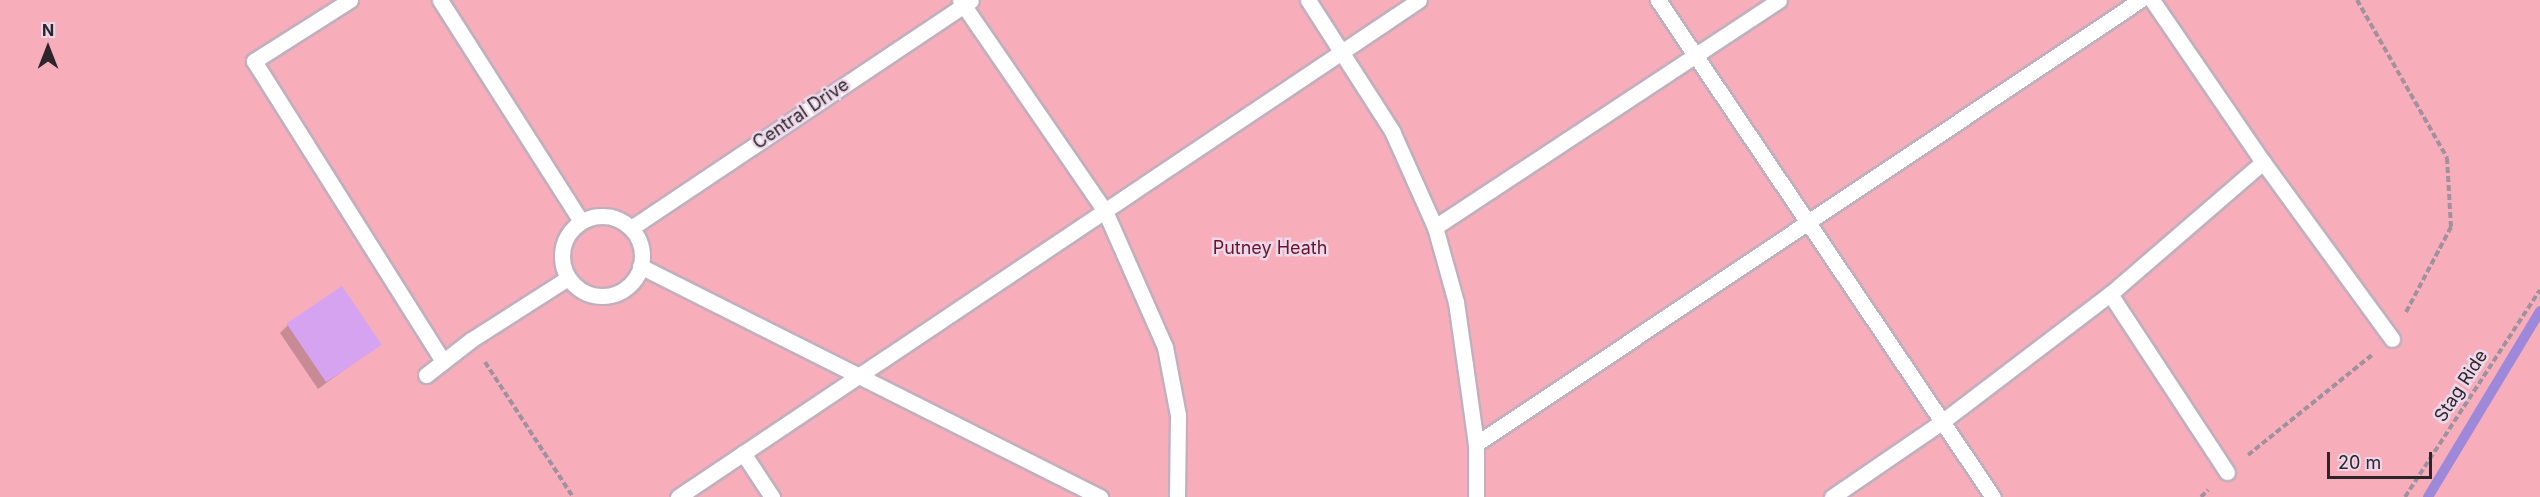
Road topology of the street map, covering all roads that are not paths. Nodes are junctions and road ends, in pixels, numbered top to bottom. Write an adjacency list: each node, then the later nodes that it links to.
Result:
1 (350, 0): 22 (lane)
2 (440, 0): 14 (lane)
3 (1308, 0): 10 (lane)
4 (1419, 0): 10 (lane)
5 (1658, 0): 11 (lane)
6 (1779, 0): 11 (lane)
7 (2140, 0): 15 (lane)
8 (2152, 0): 12 (lane)
9 (965, 2): 13 (lane); 17 (lane, Central Drive)
10 (1341, 52): 13 (lane); 16 (lane)
11 (1696, 56): 15 (lane); 16 (lane)
12 (2263, 162): 20 (lane); 21 (lane)
13 (1105, 211): 24 (lane); 32 (lane)
14 (581, 221): 17 (lane); 19 (lane)
15 (1807, 221): 25 (lane); 26 (lane)
16 (1435, 227): 26 (lane)
17 (631, 228): 18 (lane)
18 (640, 266): 19 (lane); 24 (lane)
19 (568, 278): 22 (lane)
20 (2110, 294): 25 (lane); 28 (lane)
21 (2392, 339)
22 (443, 361): 23 (lane)
23 (426, 375)
24 (860, 375): 27 (lane); 31 (lane)
25 (1943, 421): 34 (lane); 35 (lane)
26 (1476, 444): 33 (lane)
27 (743, 453): 29 (lane); 30 (lane)
28 (2227, 472)
29 (678, 497)
30 (772, 497)
31 (1100, 497)
32 (1177, 497)
33 (1476, 497)
34 (1832, 497)
35 (1993, 497)

